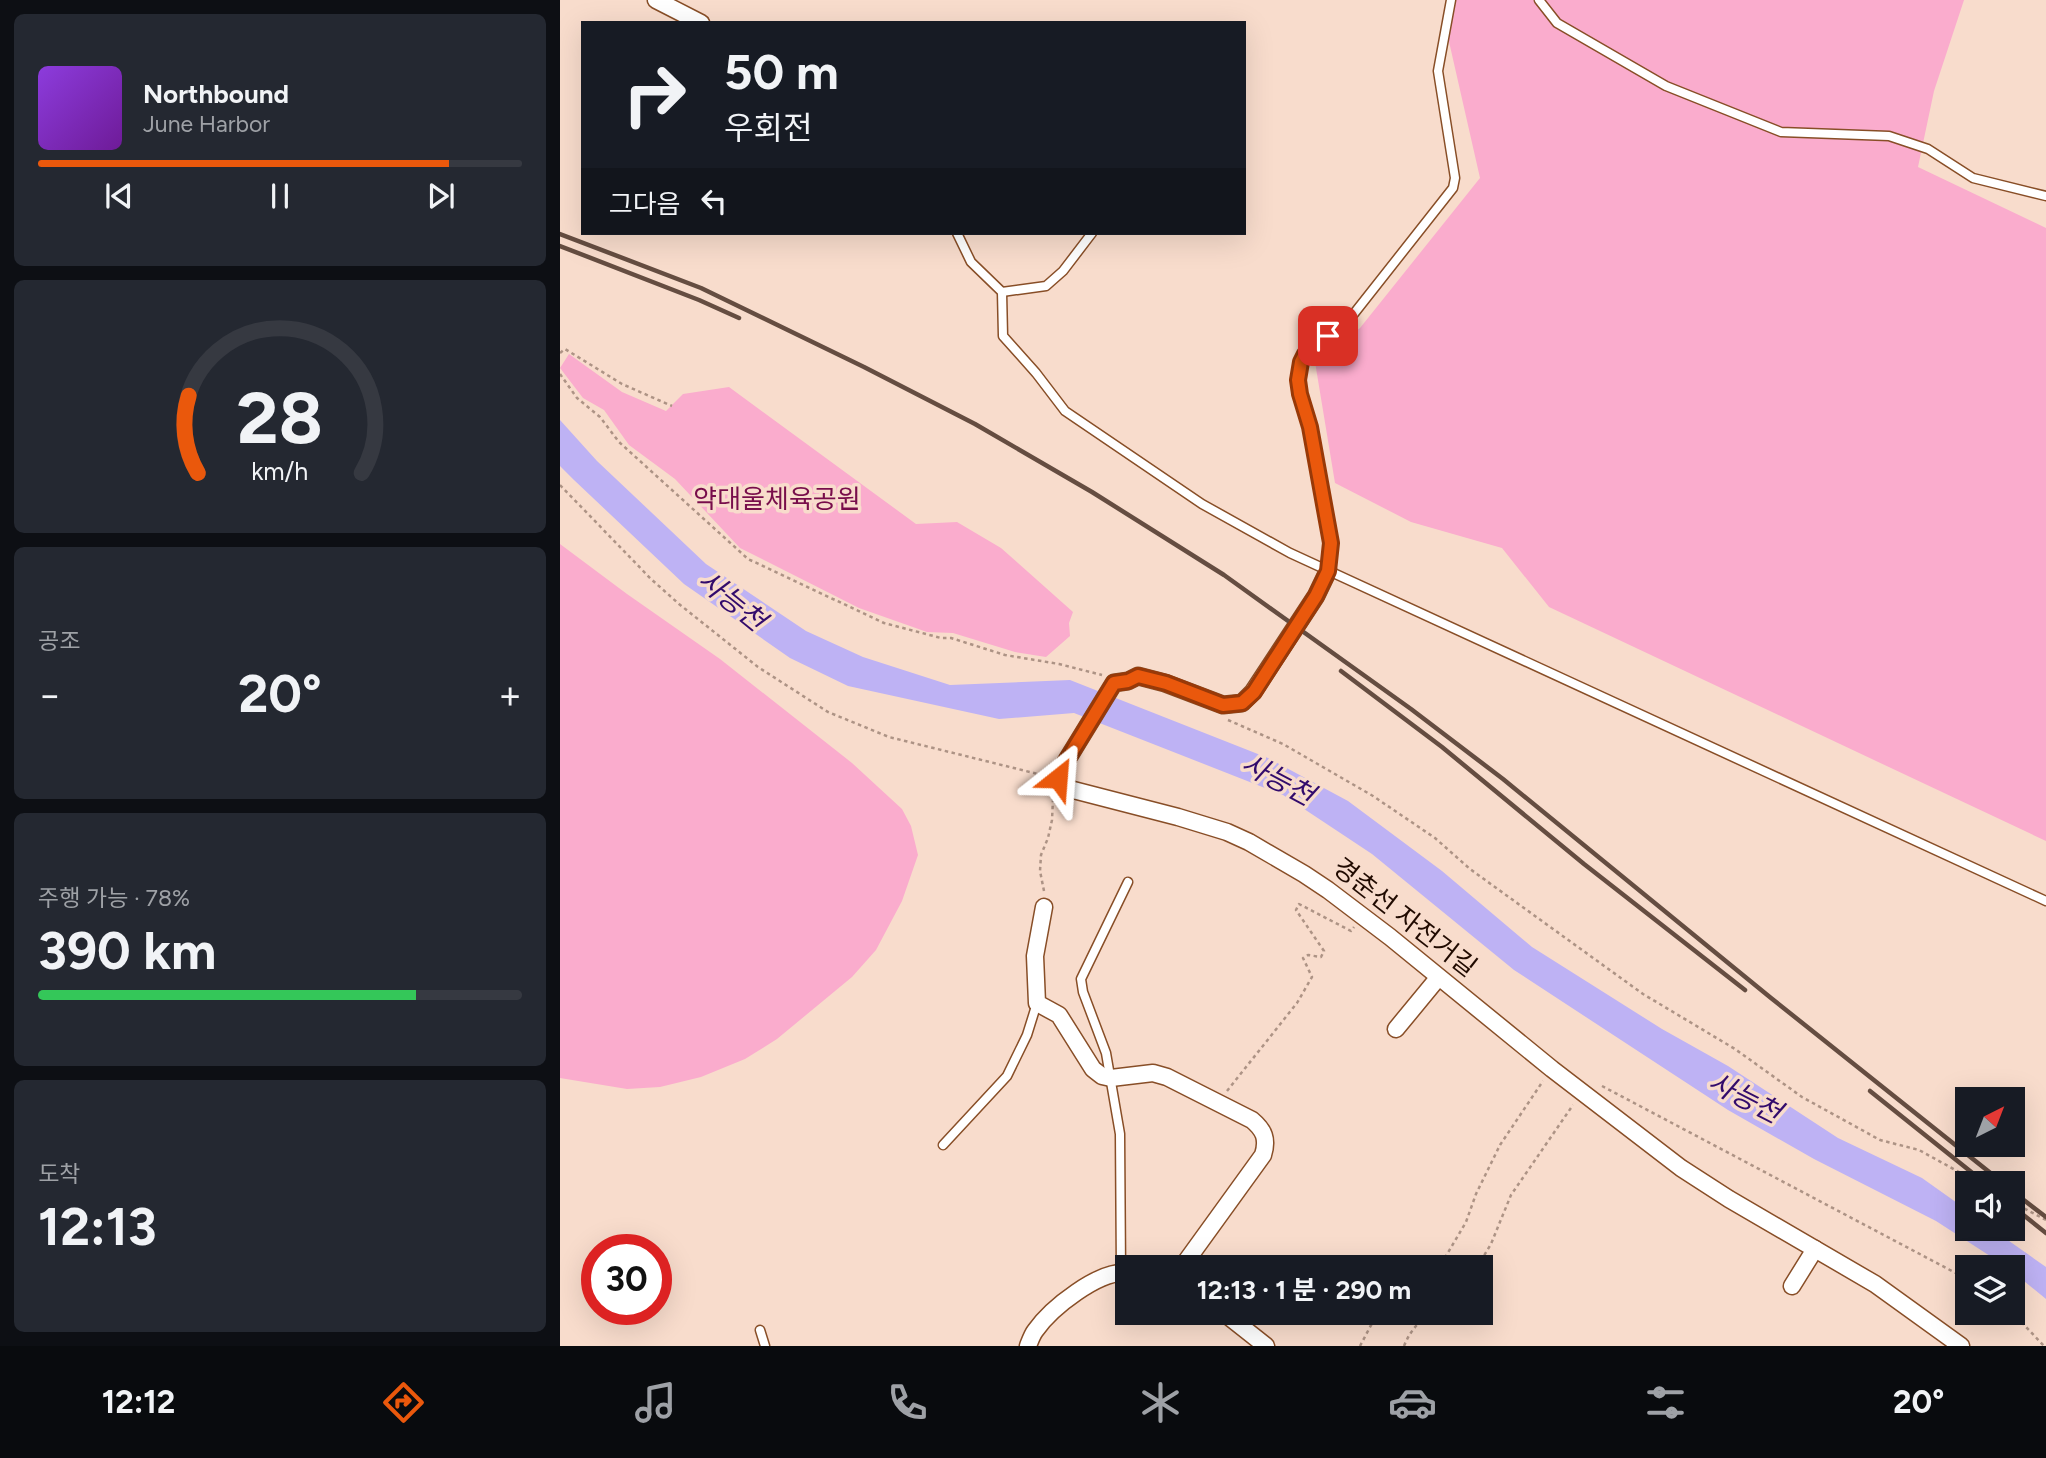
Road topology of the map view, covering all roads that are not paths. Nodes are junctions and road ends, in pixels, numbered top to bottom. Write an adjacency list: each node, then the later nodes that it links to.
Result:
1 (656, 0): 4 (street)
2 (1451, 0): 9 (lane)
3 (1539, 0): 5 (lane)
4 (697, 21)
5 (2046, 196)
6 (958, 235): 8 (lane)
7 (1090, 235): 8 (lane)
8 (1002, 292): 9 (lane)
9 (1328, 571): 11 (lane); 13 (street)
10 (1128, 882): 16 (lane)
11 (2046, 901)
12 (1044, 907): 14 (street)
13 (1438, 978): 15 (street); 18 (street)
14 (1037, 1003): 16 (street); 17 (lane)
15 (1396, 1029)
16 (1111, 1078): 19 (lane); 20 (street)
17 (943, 1145)
18 (1815, 1249): 22 (street); 28 (street)
19 (1124, 1255)
20 (1191, 1255)
21 (1115, 1275): 26 (street)
22 (1792, 1286)
23 (1242, 1325): 27 (street)
24 (760, 1330): 25 (lane)
25 (765, 1346)
26 (1028, 1346)
27 (1266, 1346)
28 (1961, 1346)

